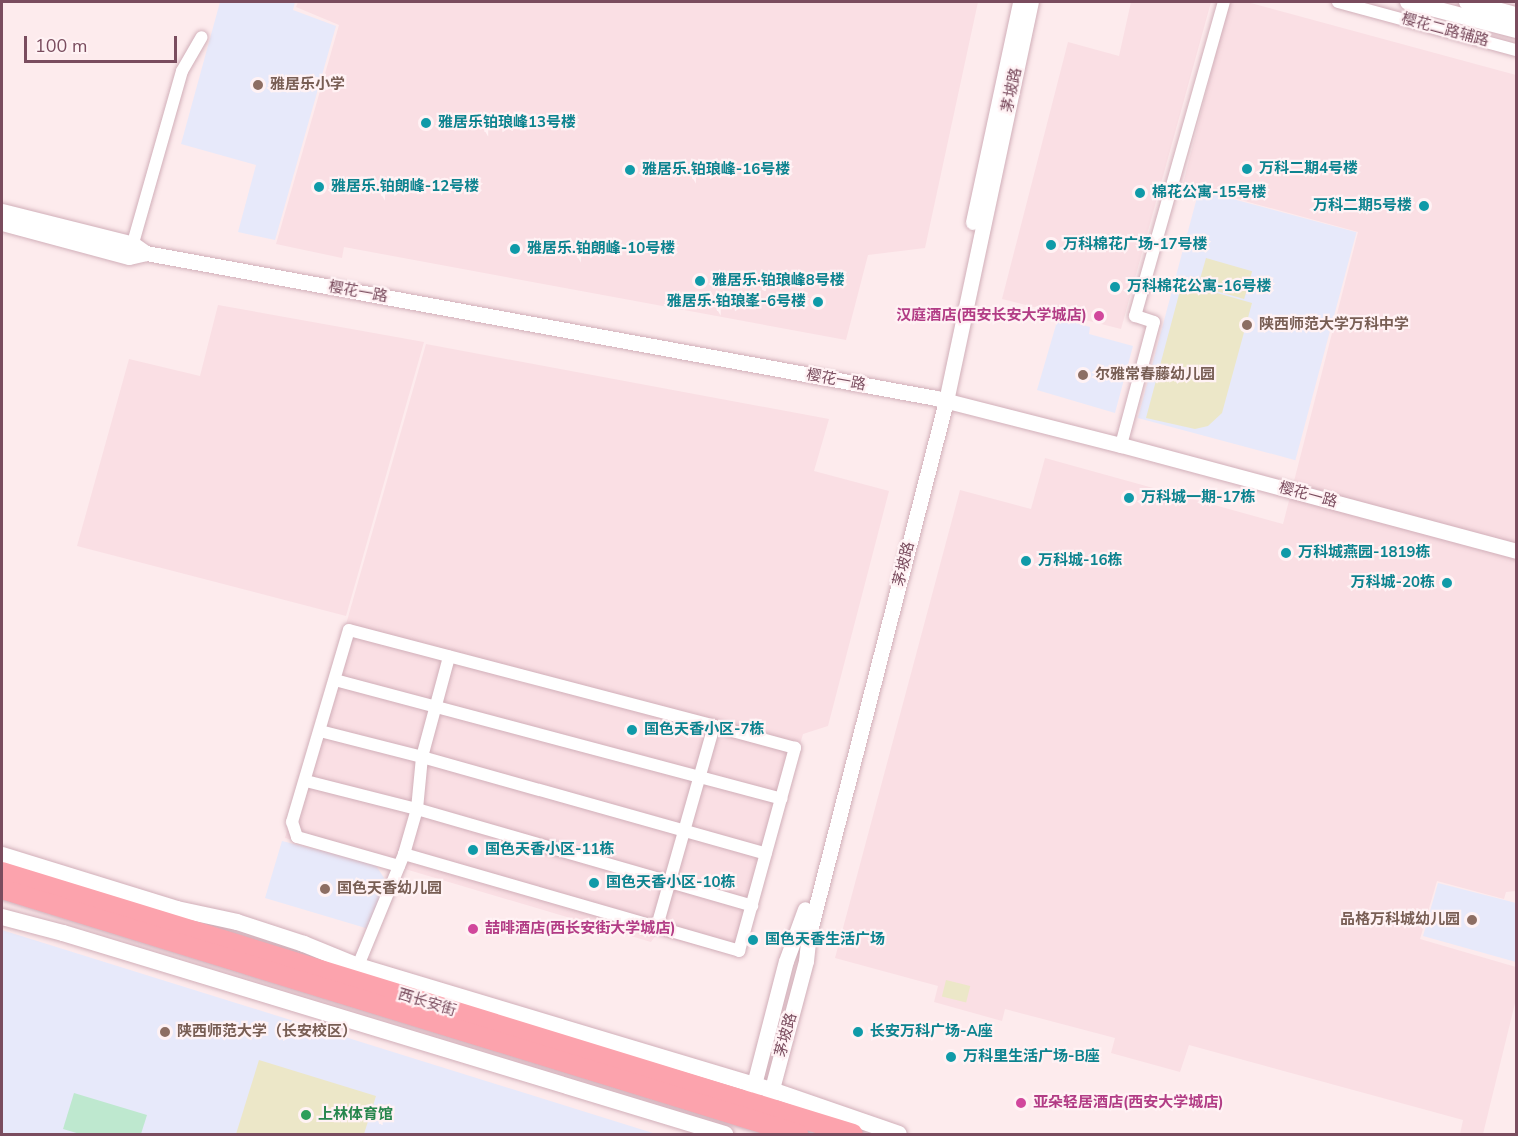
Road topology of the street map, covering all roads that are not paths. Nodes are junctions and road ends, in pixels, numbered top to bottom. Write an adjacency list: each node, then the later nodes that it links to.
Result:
1 (1020, 2): 14 (street, 茅坡路)
2 (1031, 2): 14 (street, 茅坡路)
3 (1224, 2): 15 (street)
4 (1338, 2): 10 (street, 樱花二路辅路)
5 (1408, 2): 8 (main road)
6 (1467, 2): 7 (main road)
7 (1516, 15)
8 (1516, 30)
9 (202, 37): 13 (street)
10 (1516, 50)
11 (2, 211): 13 (street, 樱花一路)
12 (2, 224): 13 (street, 樱花一路)
13 (131, 251): 14 (street, 樱花一路)
14 (941, 400): 15 (street, 樱花一路); 38 (street, 茅坡路); 39 (street, 茅坡路)
15 (1121, 445): 16 (street, 樱花一路)
16 (1516, 551)
17 (449, 657): 18 (street); 19 (street); 20 (street)
18 (335, 680): 19 (street); 21 (street)
19 (435, 708): 22 (street); 23 (street)
20 (714, 726): 23 (street); 25 (street)
21 (320, 731): 22 (street); 24 (street)
22 (422, 757): 26 (street); 27 (street)
23 (700, 777): 25 (street); 27 (street)
24 (306, 781): 26 (street); 30 (street)
25 (781, 800): 28 (street)
26 (417, 809): 30 (street); 32 (street)
27 (684, 832): 28 (street); 32 (street)
28 (766, 854): 34 (street)
29 (2, 855): 37 (main road)
30 (402, 860): 36 (street); 37 (street)
31 (2, 872): 37 (main road, 西长安街)
32 (669, 882): 34 (street); 36 (street)
33 (2, 889): 40 (main road, 西长安街)
34 (752, 906): 36 (street)
35 (2, 917): 41 (main road)
36 (657, 926)
37 (355, 973): 40 (main road, 西长安街)
38 (764, 1049): 39 (street); 40 (street, 茅坡路)
39 (782, 1053): 40 (street, 茅坡路)
40 (759, 1105): 42 (main road, 西长安街); 43 (main road, 西长安街); 44 (main road)
41 (725, 1134)
42 (798, 1134)
43 (853, 1134)
44 (899, 1134)

